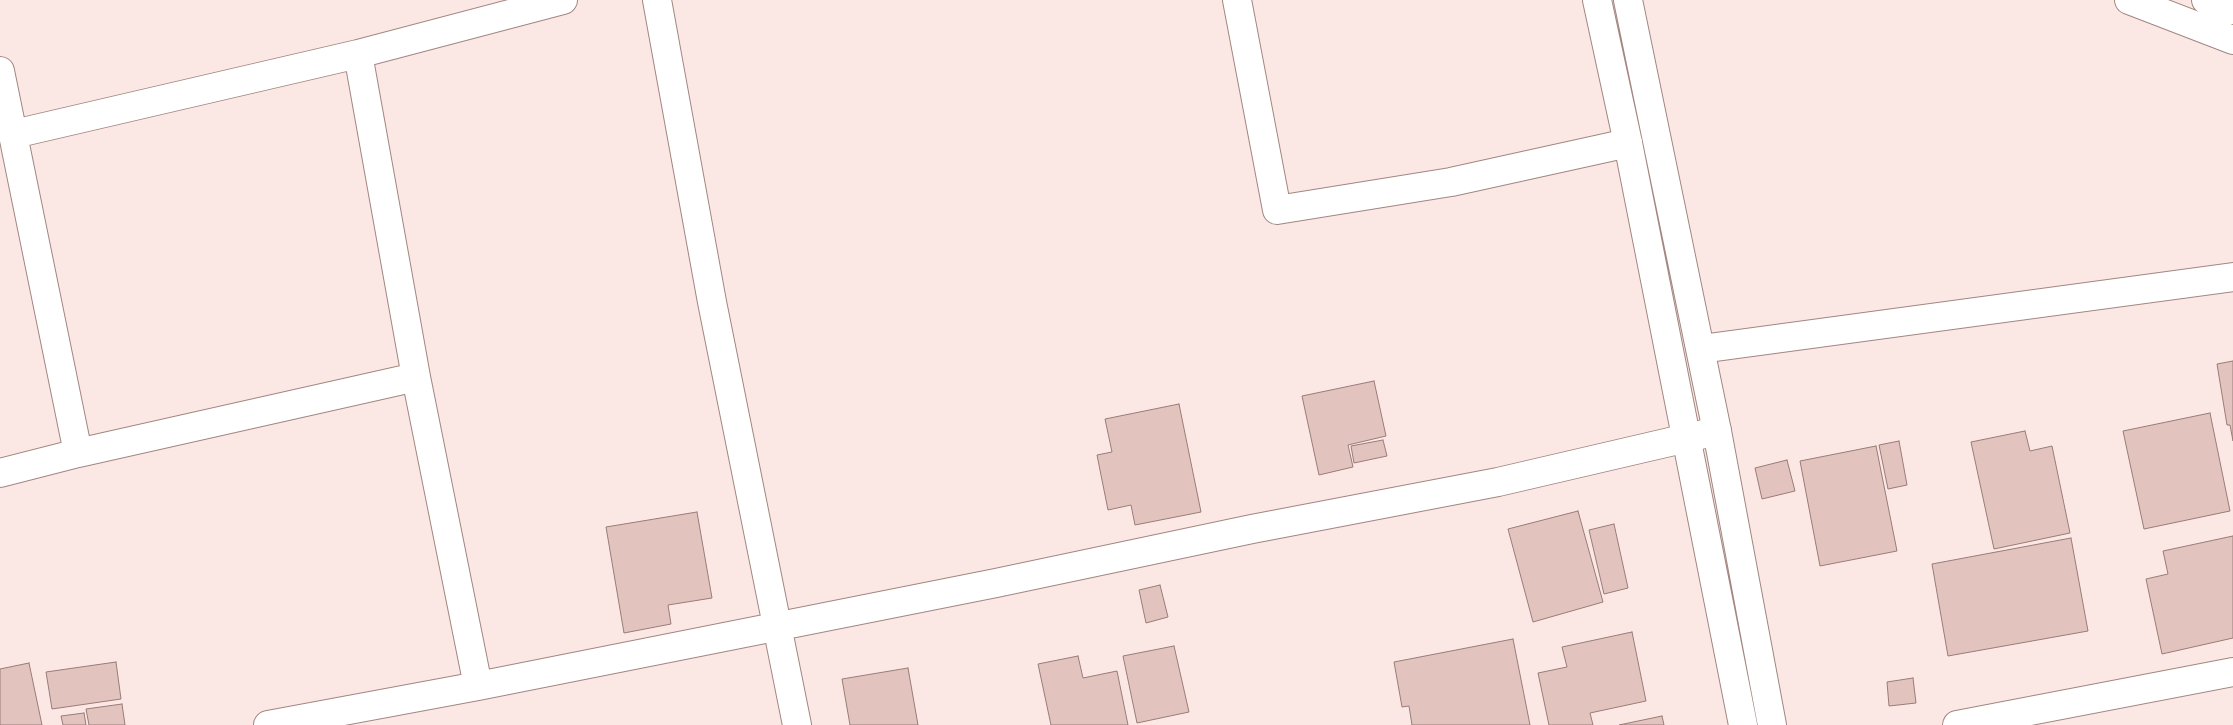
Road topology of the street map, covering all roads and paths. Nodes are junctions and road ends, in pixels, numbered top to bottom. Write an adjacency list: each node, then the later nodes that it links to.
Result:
1 (563, 0): 10 (street)
2 (657, 0): 21 (street)
3 (1237, 0): 13 (street)
4 (1597, 0): 13 (street)
5 (1628, 0): 15 (street)
6 (2129, 0): 9 (street)
7 (2206, 0): 8 (street)
8 (2233, 10)
9 (2233, 40)
10 (358, 54): 12 (street); 16 (street)
11 (0, 71): 12 (street)
12 (14, 134): 19 (street)
13 (1628, 143): 18 (street)
14 (2233, 277): 15 (street)
15 (1701, 349): 17 (street)
16 (416, 377): 19 (street); 23 (street)
17 (1717, 431): 18 (street); 27 (street)
18 (1687, 438): 21 (street); 26 (street)
19 (78, 453): 20 (street)
20 (0, 473)
21 (778, 625): 23 (street); 25 (street)
22 (2233, 672): 28 (street)
23 (478, 686): 24 (street)
24 (268, 725)
25 (797, 725)
26 (1743, 725)
27 (1772, 725)
28 (1957, 725)

